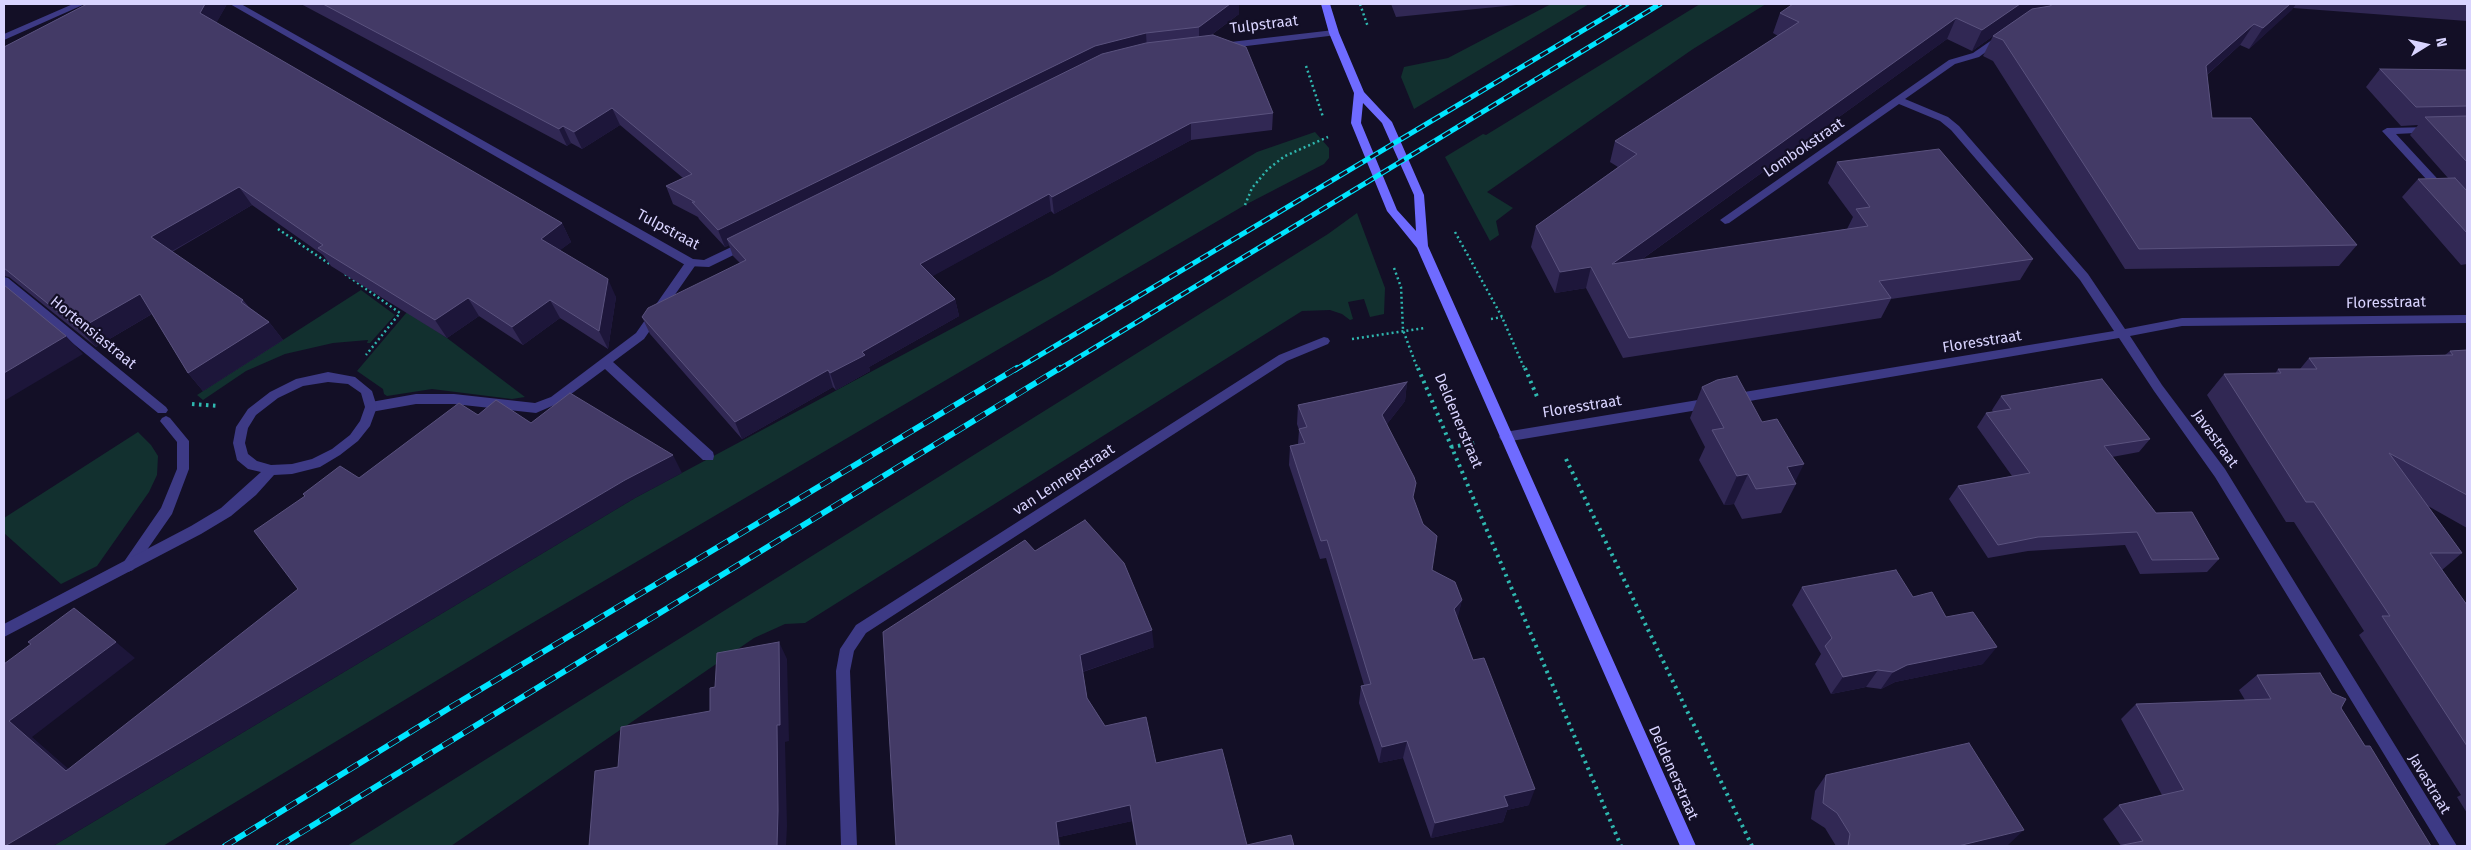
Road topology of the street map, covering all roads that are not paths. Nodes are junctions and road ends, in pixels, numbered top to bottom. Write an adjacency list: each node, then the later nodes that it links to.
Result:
1 (80, 4): 6 (street)
2 (235, 4): 15 (street, Tulpstraat)
3 (1326, 4): 5 (main road, Deldenerstraat)
4 (2011, 30): 9 (street, Lombokstraat)
5 (1334, 33): 7 (street, Tulpstraat); 8 (main road, Deldenerstraat)
6 (4, 37)
7 (1206, 48)
8 (1360, 93): 14 (main road, Deldenerstraat); 14 (main road, Deldenerstraat)
9 (1899, 100): 12 (street, Lombokstraat); 18 (street, Javastraat)
10 (2440, 130): 11 (street)
11 (2450, 199)
12 (1726, 220)
13 (758, 238): 15 (street, Tulpstraat)
14 (1422, 246): 22 (main road, Deldenerstraat)
15 (691, 264): 20 (street)
16 (4, 281): 25 (street, Hortensiastraat)
17 (2467, 319): 18 (street, Floresstraat)
18 (2122, 334): 22 (street, Floresstraat); 29 (street, Javastraat)
19 (1324, 341): 27 (street, van Lennepstraat)
20 (605, 362): 21 (street); 23 (street)
21 (371, 407): 24 (street); 24 (street)
22 (1505, 437): 28 (main road, Deldenerstraat)
23 (708, 456)
24 (271, 470): 25 (street)
25 (128, 566): 26 (street)
26 (4, 631)
27 (849, 846)
28 (1688, 846)
29 (2448, 846)

